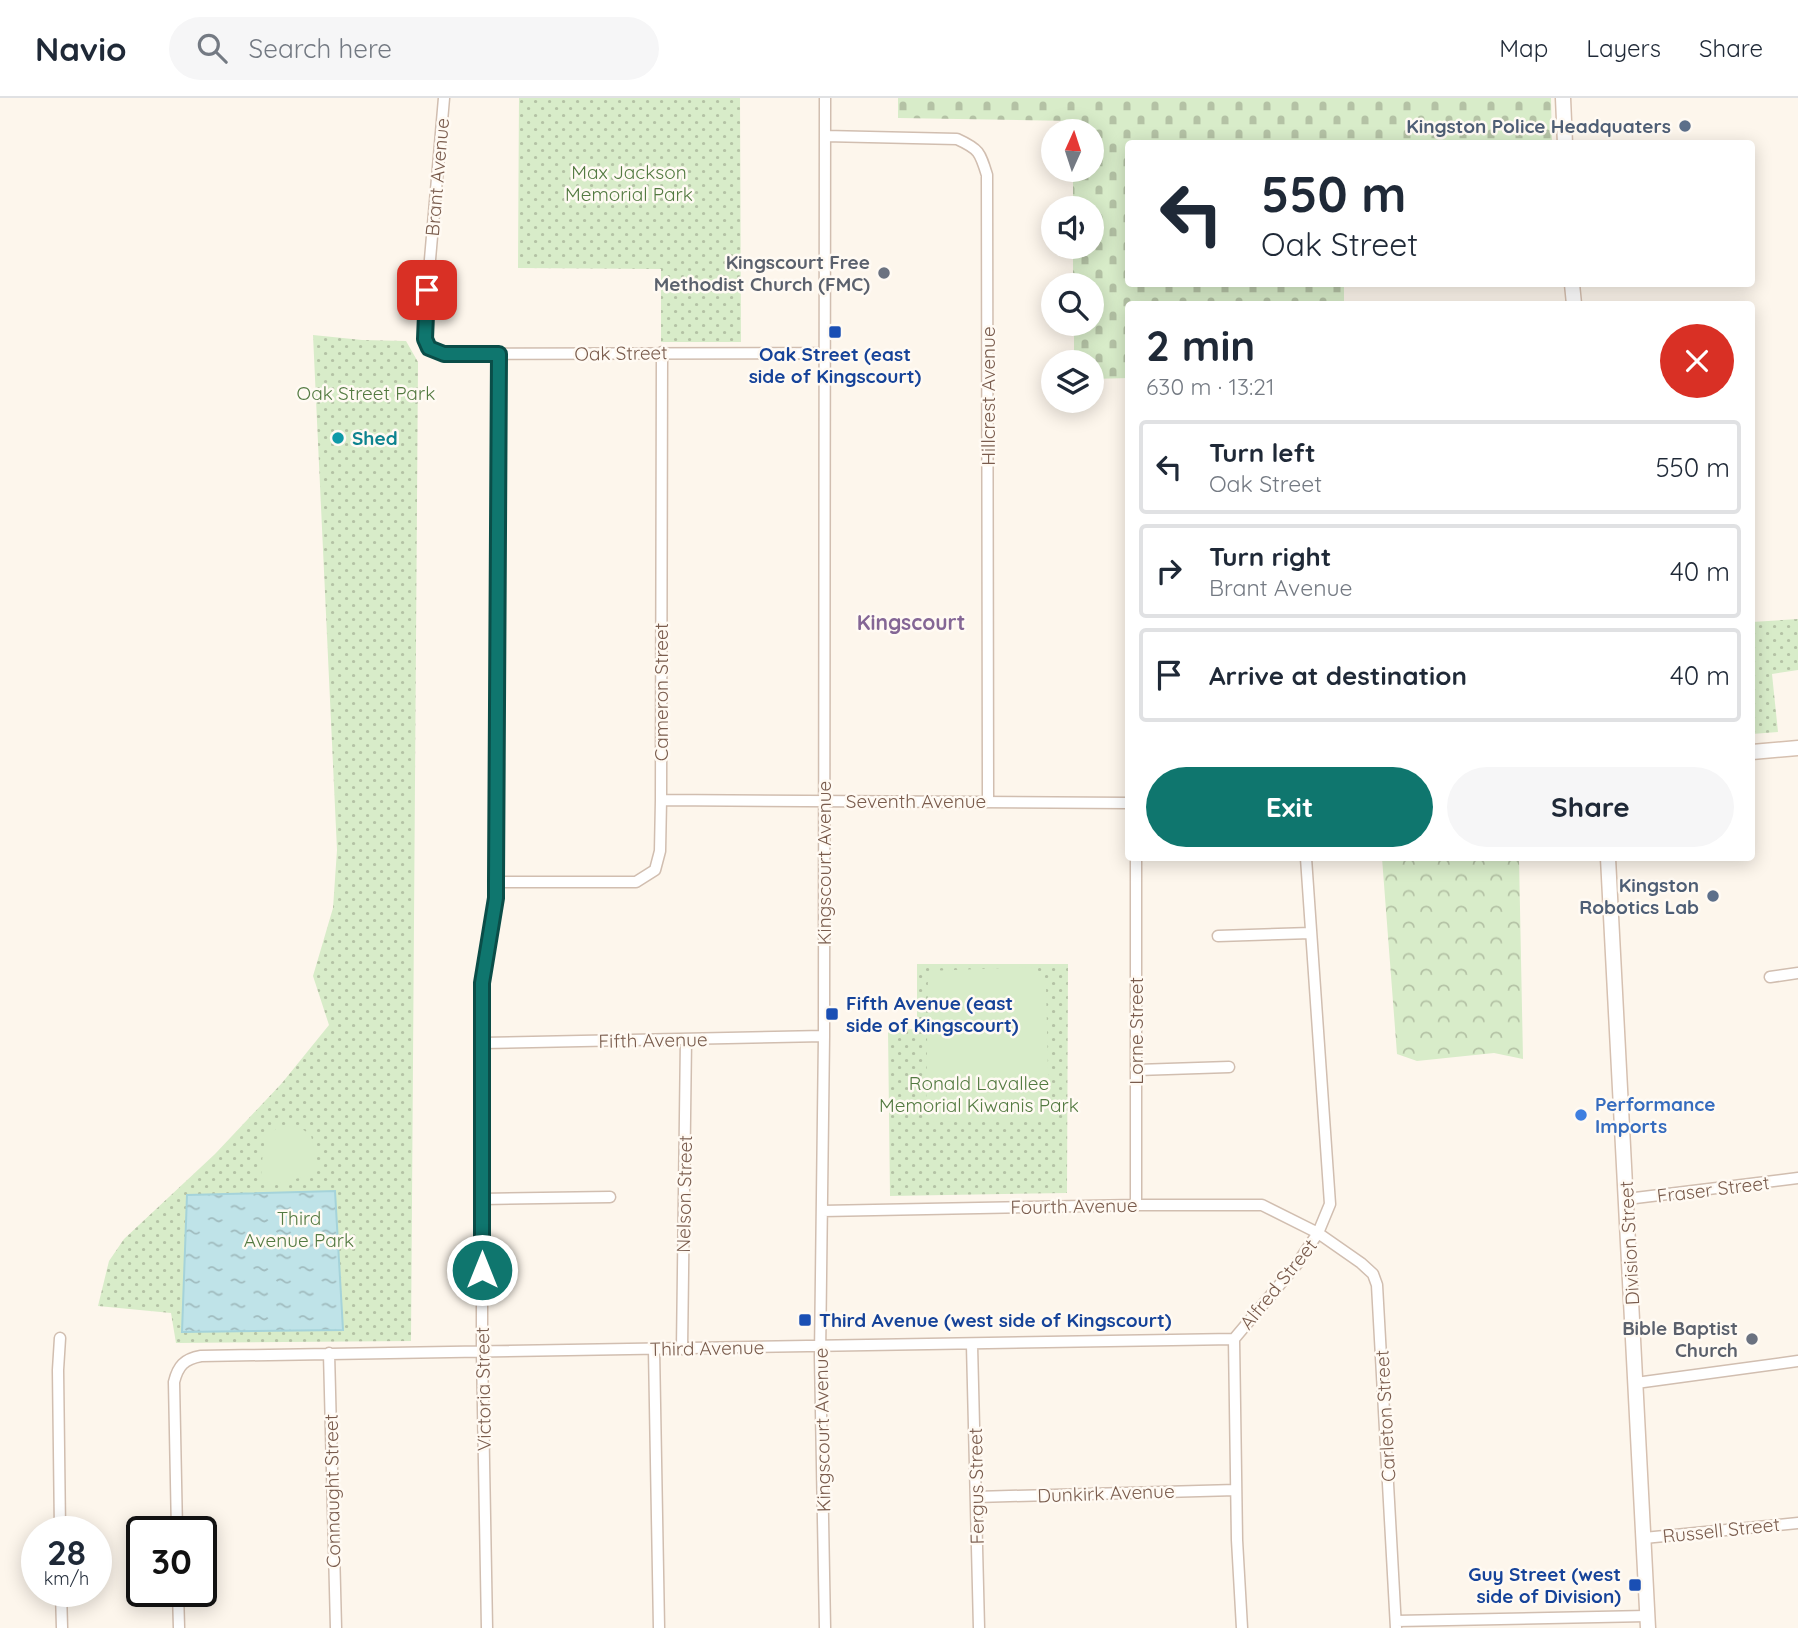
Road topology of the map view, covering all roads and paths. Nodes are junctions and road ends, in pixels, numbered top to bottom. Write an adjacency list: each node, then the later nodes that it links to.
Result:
1 (444, 98): 6 (street, Brant Avenue)
2 (825, 98): 4 (street, Kingscourt Avenue)
3 (1563, 98): 5 (main road)
4 (825, 136): 8 (street, Kingscourt Avenue); 13 (street, Hillcrest Avenue)
5 (1565, 140)
6 (425, 339): 9 (street, Oak Street)
7 (662, 352): 8 (street, Oak Street); 9 (street, Oak Street); 12 (street, Cameron Street)
8 (825, 353): 14 (street, Kingscourt Avenue)
9 (499, 354): 19 (street, Victoria Street)
10 (1798, 748): 11 (main road)
11 (1755, 752)
12 (661, 800): 14 (street, Seventh Avenue); 19 (street, Cameron Street)
13 (988, 800): 14 (street, Seventh Avenue); 15 (street, Seventh Avenue)
14 (824, 801): 24 (street, Kingscourt Avenue)
15 (1125, 803)
16 (1136, 861): 28 (street, Lorne Street)
17 (1306, 861): 20 (street, Alfred Street)
18 (1608, 861): 32 (main road, Division Street)
19 (496, 882): 26 (street, Victoria Street)
20 (1311, 933): 21 (street); 35 (street, Alfred Street)
21 (1218, 936)
22 (1798, 973): 23 (street)
23 (1770, 977)
24 (824, 1036): 25 (street, Fifth Avenue); 34 (street, Kingscourt Avenue)
25 (686, 1040): 26 (street, Fifth Avenue); 41 (street, Nelson Street)
26 (482, 1043): 31 (street, Victoria Street)
27 (1229, 1067): 28 (street)
28 (1136, 1070): 33 (street, Lorne Street)
29 (1798, 1178): 32 (street, Fraser Street)
30 (610, 1197): 31 (street)
31 (482, 1199): 42 (street, Victoria Street)
32 (1627, 1199): 45 (main road, Division Street)
33 (1136, 1205): 34 (street, Fourth Avenue); 35 (street, Fourth Avenue)
34 (822, 1210): 39 (street, Kingscourt Avenue)
35 (1318, 1233): 37 (street, Alfred Street); 55 (street, Carleton Street)
36 (60, 1338): 48 (street)
37 (1234, 1339): 38 (street, Third Avenue); 46 (street, Alfred Street)
38 (972, 1345): 39 (street, Third Avenue); 47 (street, Fergus Street)
39 (821, 1346): 41 (street, Third Avenue); 61 (street, Kingscourt Avenue)
40 (654, 1349): 41 (street, Third Avenue); 42 (street, Third Avenue); 60 (street)
41 (682, 1349)
42 (482, 1352): 43 (street, Third Avenue); 59 (street, Victoria Street)
43 (329, 1353): 49 (street, Third Avenue); 58 (street, Connaught Street)
44 (1798, 1362): 45 (street)
45 (1636, 1383): 51 (main road, Division Street)
46 (1236, 1490): 47 (street, Dunkirk Avenue); 63 (street, Alfred Street)
47 (976, 1497): 62 (street, Fergus Street)
48 (60, 1516)
49 (177, 1516)
50 (1798, 1523): 51 (street, Russell Street)
51 (1644, 1538): 54 (main road, Division Street)
52 (61, 1607): 56 (street)
53 (178, 1607): 57 (street)
54 (1647, 1622): 55 (street)
55 (1396, 1625)
56 (62, 1628)
57 (179, 1628)
58 (336, 1628)
59 (487, 1628)
60 (659, 1628)
61 (825, 1628)
62 (979, 1628)
63 (1242, 1628)

